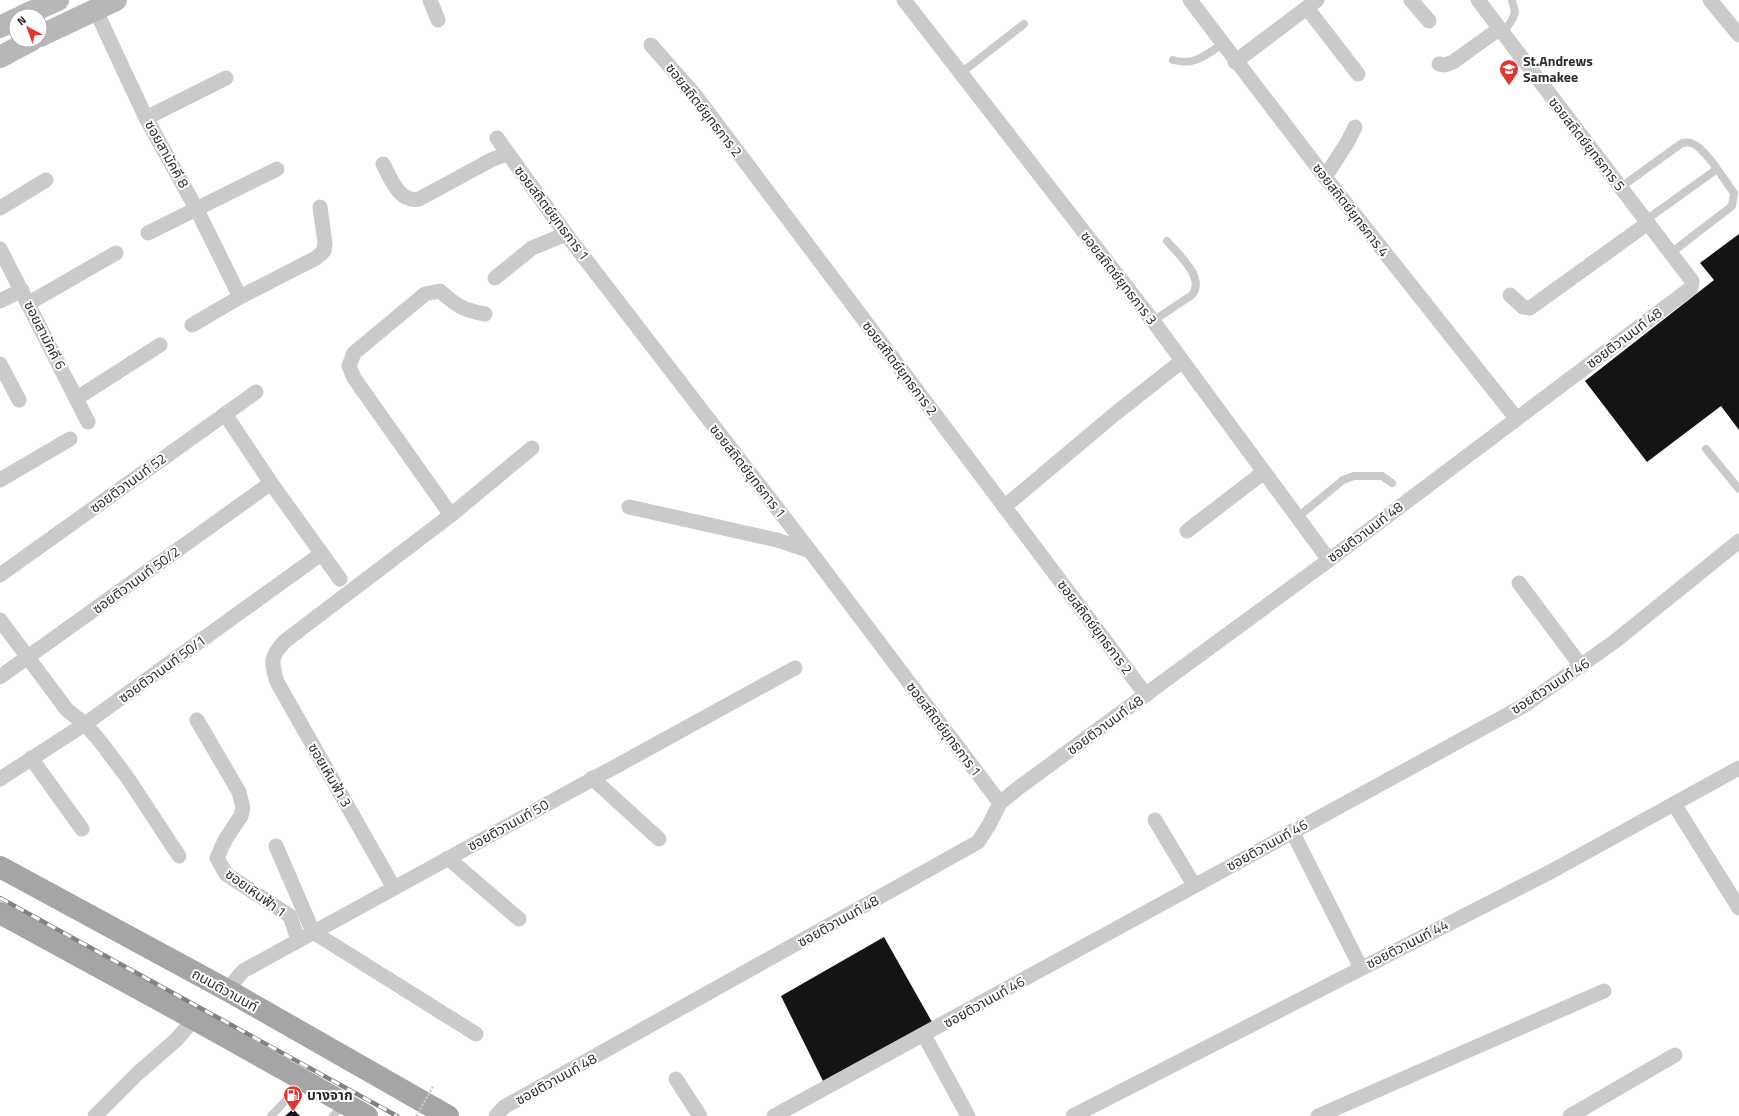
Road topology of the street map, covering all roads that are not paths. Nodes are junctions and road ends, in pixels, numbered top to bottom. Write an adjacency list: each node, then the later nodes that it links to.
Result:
1 (116, 0): 12 (main road)
2 (430, 0): 13 (street)
3 (904, 0): 26 (street, ซอยสถิตย์ยุทธการ 3)
4 (1190, 0): 19 (street, ซอยสถิตย์ยุทธการ 4)
5 (1411, 0): 14 (street)
6 (1478, 0): 16 (street, ซอยสถิตย์ยุทธการ 5)
7 (1512, 0): 16 (lane)
8 (1710, 0): 18 (street)
9 (50, 1): 11 (main road); 17 (main road)
10 (1312, 4): 24 (street); 27 (street)
11 (34, 8)
12 (96, 11): 17 (main road); 29 (street, ซอยสามัคคี 8)
13 (438, 20)
14 (1429, 22)
15 (1024, 24): 26 (lane)
16 (1501, 31): 25 (street); 38 (street, ซอยสถิตย์ยุทธการ 5)
17 (49, 32)
18 (1739, 35)
19 (1223, 44): 23 (lane); 24 (street, ซอยสถิตย์ยุทธการ 4)
20 (651, 45): 77 (street, ซอยสถิตย์ยุทธการ 2)
21 (16, 48): 22 (main road)
22 (0, 56)
23 (1173, 60)
24 (1235, 62): 36 (street, ซอยสถิตย์ยุทธการ 4)
25 (1440, 64)
26 (961, 73): 57 (street, ซอยสถิตย์ยุทธการ 3)
27 (1358, 74)
28 (226, 78): 29 (street)
29 (146, 118): 41 (street, ซอยสามัคคี 8)
30 (1355, 127): 36 (street)
31 (497, 138): 32 (street, ซอยสถิตย์ยุทธการ 1)
32 (508, 154): 33 (street); 44 (street, ซอยสถิตย์ยุทธการ 1)
33 (383, 164)
34 (277, 169): 41 (street)
35 (1717, 169): 38 (lane); 42 (lane); 48 (lane)
36 (1325, 177): 66 (street, ซอยสถิตย์ยุทธการ 4)
37 (46, 180): 40 (street)
38 (1621, 187): 42 (street, ซอยสถิตย์ยุทธการ 5)
39 (320, 207): 53 (street)
40 (0, 208)
41 (197, 210): 43 (street); 53 (street, ซอยสามัคคี 8)
42 (1647, 222): 48 (street, ซอยสถิตย์ยุทธการ 5); 52 (street)
43 (148, 233)
44 (566, 234): 49 (street); 82 (street, ซอยสถิตย์ยุทธการ 1)
45 (1167, 241): 57 (lane)
46 (0, 249): 51 (street, ซอยสามัคคี 6)
47 (116, 253): 55 (street)
48 (1671, 253): 50 (street, ซอยสถิตย์ยุทธการ 5)
49 (495, 278)
50 (1691, 288): 66 (street, ซอยติวานนท์ 48)
51 (22, 290): 54 (street); 55 (street, ซอยสามัคคี 6)
52 (1510, 295)
53 (240, 297): 58 (street)
54 (0, 301)
55 (29, 303): 63 (street, ซอยสามัคคี 6)
56 (485, 314): 78 (street)
57 (1152, 321): 60 (street, ซอยสถิตย์ยุทธการ 3)
58 (192, 325)
59 (160, 345): 63 (street)
60 (1182, 361): 71 (street, ซอยสถิตย์ยุทธการ 3); 77 (street)
61 (0, 364): 64 (street)
62 (256, 392): 65 (street, ซอยติวานนท์ 52)
63 (76, 398): 67 (street, ซอยสามัคคี 6)
64 (19, 400)
65 (225, 414): 73 (street); 85 (street, ซอยติวานนท์ 52)
66 (1516, 418): 84 (street, ซอยติวานนท์ 48)
67 (88, 422)
68 (70, 439): 72 (street)
69 (532, 448): 78 (street)
70 (1706, 449): 75 (lane)
71 (1264, 472): 79 (street, ซอยสถิตย์ยุทธการ 3); 80 (street)
72 (0, 480)
73 (271, 483): 83 (street); 89 (street, ซอยติวานนท์ 50/2)
74 (1392, 483): 79 (lane)
75 (1739, 489)
76 (629, 506): 82 (street)
77 (1004, 507): 93 (street, ซอยสถิตย์ยุทธการ 2)
78 (451, 515): 111 (street, ซอยเหินฟ้า 3)
79 (1298, 517): 84 (street, ซอยสถิตย์ยุทธการ 3)
80 (1187, 531)
81 (1739, 541): 90 (street, ซอยติวานนท์ 46)
82 (810, 551): 100 (street, ซอยสถิตย์ยุทธการ 1)
83 (321, 554): 86 (street); 95 (street, ซอยติวานนท์ 50/1)
84 (1329, 560): 93 (street, ซอยติวานนท์ 48)
85 (0, 576)
86 (340, 579)
87 (1519, 583): 90 (street)
88 (0, 620): 89 (street)
89 (29, 658): 92 (street, ซอยติวานนท์ 50/2); 95 (street)
90 (1581, 666): 104 (street, ซอยติวานนท์ 46)
91 (795, 668): 98 (street, ซอยติวานนท์ 50)
92 (0, 677)
93 (1146, 695): 100 (street, ซอยติวานนท์ 48)
94 (197, 720): 116 (street, ซอยเหินฟ้า 1)
95 (85, 724): 96 (street, ซอยติวานนท์ 50/1); 107 (street)
96 (31, 758): 99 (street, ซอยติวานนท์ 50/1); 103 (street)
97 (1739, 768): 101 (street, ซอยติวานนท์ 44)
98 (592, 778): 105 (street); 108 (street, ซอยติวานนท์ 50)
99 (0, 779)
100 (1000, 803): 131 (street, ซอยติวานนท์ 48)
101 (1674, 804): 112 (street); 117 (street, ซอยติวานนท์ 44)
102 (1155, 820): 110 (street)
103 (82, 829)
104 (1292, 831): 110 (street, ซอยติวานนท์ 46); 117 (street)
105 (659, 839)
106 (276, 846): 115 (street)
107 (179, 856)
108 (448, 858): 111 (street, ซอยติวานนท์ 50); 114 (street)
109 (0, 866): 118 (main road, ถนนติวานนท์)
110 (1194, 885): 122 (street, ซอยติวานนท์ 46)
111 (394, 888): 115 (street, ซอยติวานนท์ 50)
112 (1739, 908)
113 (0, 913): 120 (main road)
114 (519, 919)
115 (313, 932): 116 (street, ซอยติวานนท์ 50); 121 (street)
116 (298, 940): 118 (street, ซอยติวานนท์ 50)
117 (1361, 968): 135 (street, ซอยติวานนท์ 44)
118 (227, 990): 130 (main road, ถนนติวานนท์)
119 (1604, 991): 136 (street)
120 (194, 1019): 125 (main road); 127 (street)
121 (476, 1034)
122 (924, 1035): 133 (street, ซอยติวานนท์ 46); 134 (street)
123 (1675, 1055): 137 (street)
124 (676, 1079): 132 (street)
125 (304, 1081): 126 (main road); 128 (lane)
126 (339, 1110): 129 (main road)
127 (95, 1116)
128 (270, 1116)
129 (367, 1116)
130 (448, 1116)
131 (496, 1116)
132 (700, 1116)
133 (774, 1116)
134 (968, 1116)
135 (1072, 1116)
136 (1318, 1116)
137 (1570, 1116)

